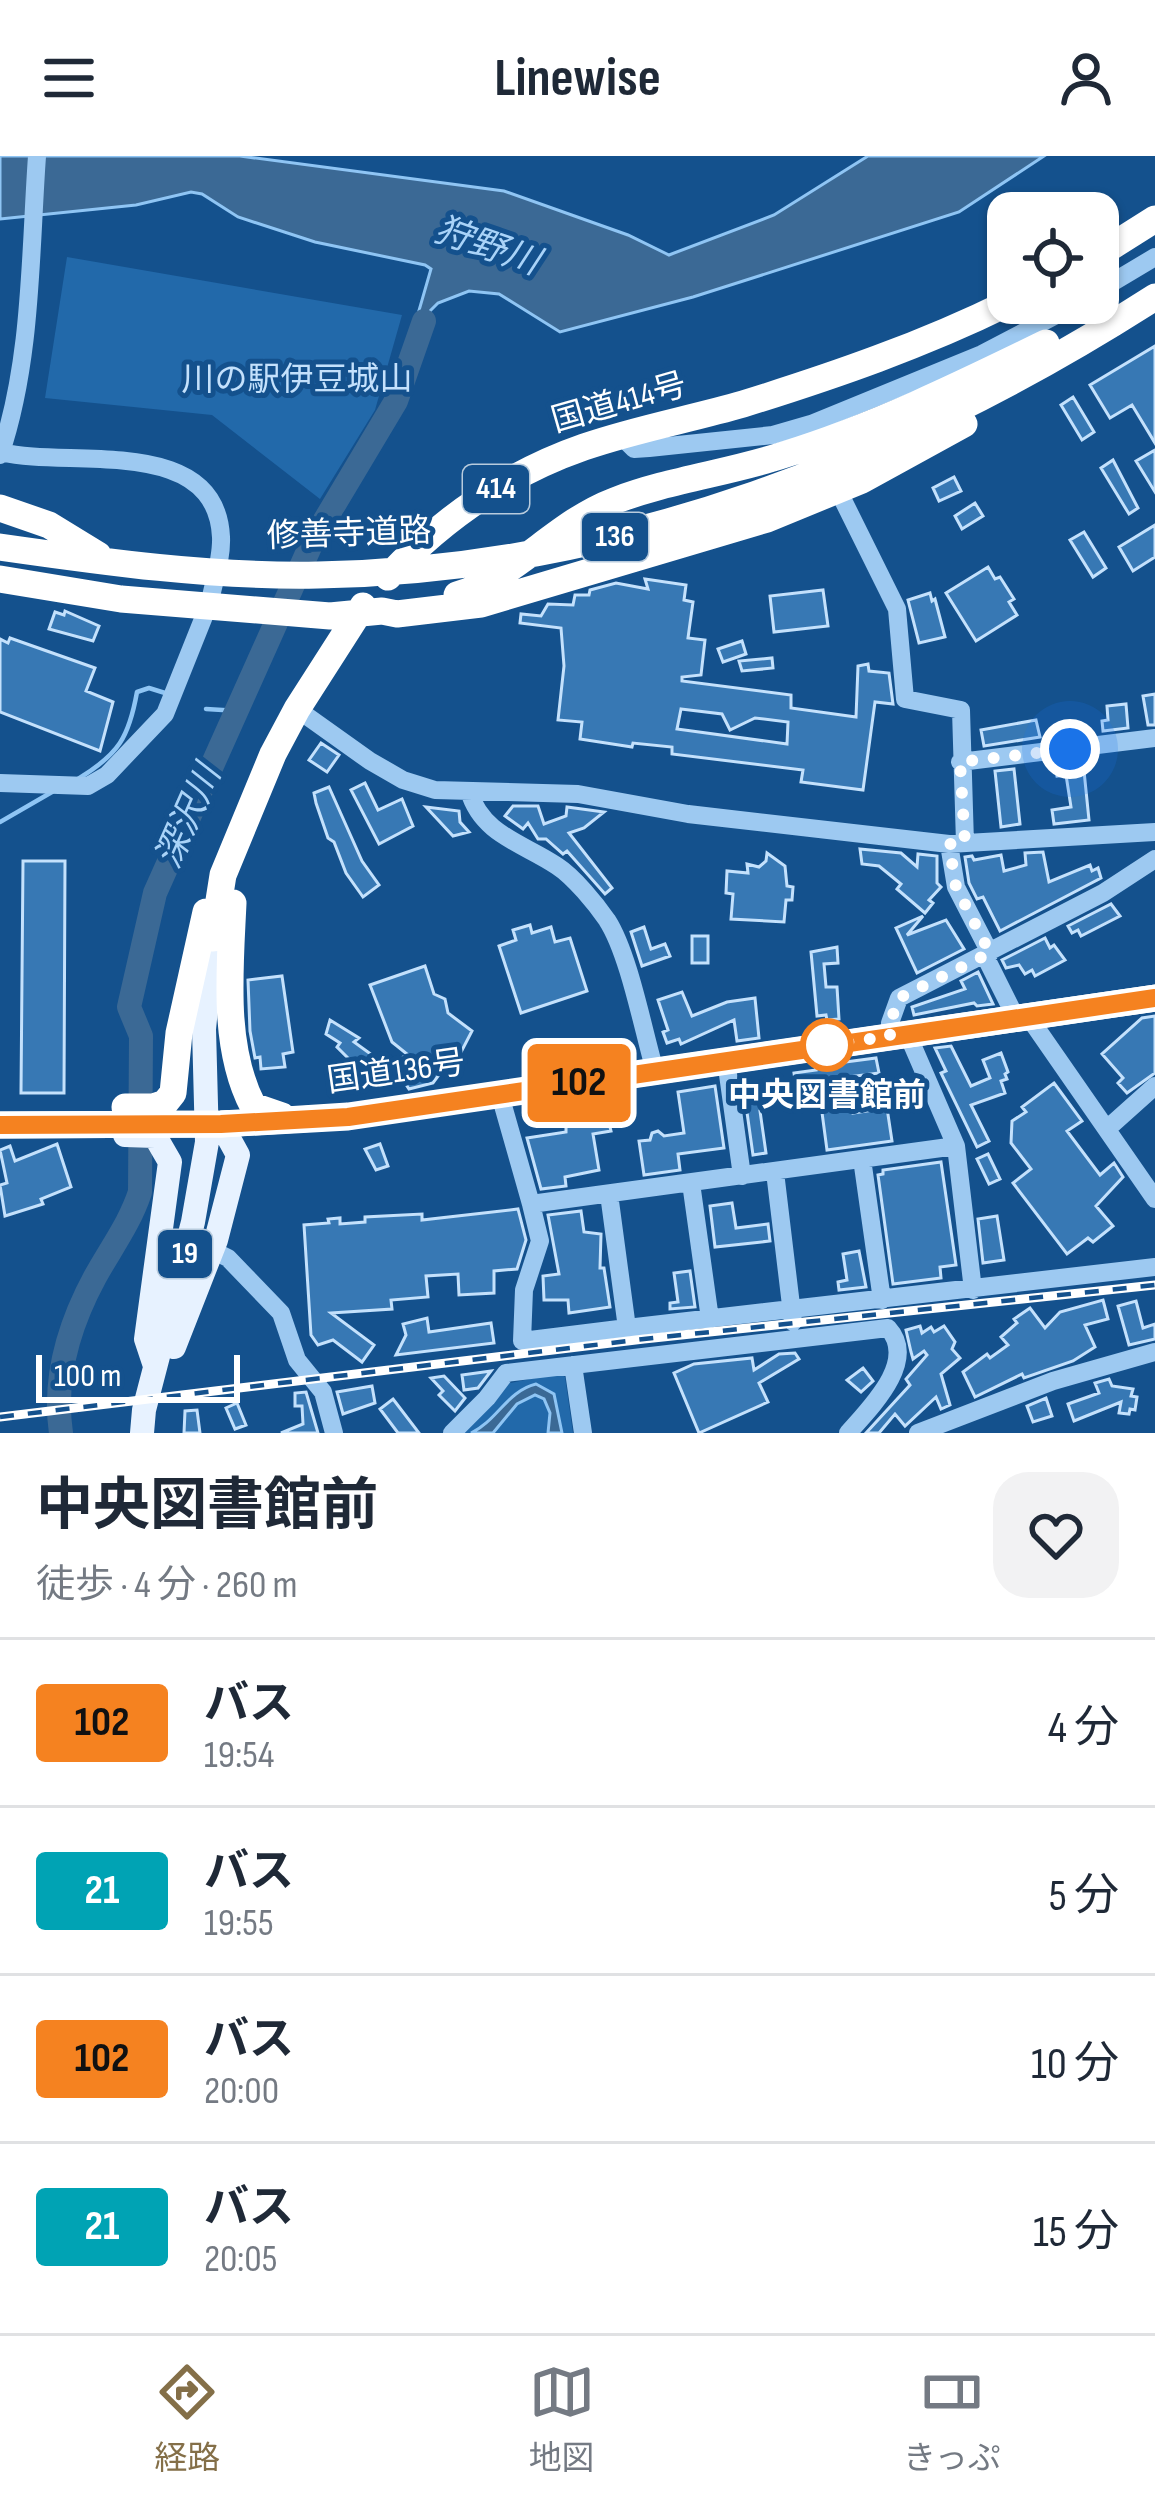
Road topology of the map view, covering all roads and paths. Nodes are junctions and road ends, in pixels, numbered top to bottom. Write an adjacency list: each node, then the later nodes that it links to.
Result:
1 (37, 156): 16 (street)
2 (1155, 219): 3 (highway)
3 (1119, 242)
4 (1155, 257): 5 (street)
5 (1119, 278)
6 (1155, 284): 8 (highway, 136); 21 (highway, 136)
7 (1155, 297): 9 (highway, 136)
8 (1119, 304)
9 (1119, 310)
10 (987, 312): 15 (highway, 国道414号 / 414)
11 (1078, 324): 14 (street)
12 (1084, 324): 18 (highway, 修善寺道路 / 136)
13 (1088, 324): 21 (highway, 136)
14 (811, 424): 15 (street); 24 (street)
15 (622, 437): 21 (highway, 国道414号 / 414)
16 (3, 447): 20 (street)
17 (0, 508): 20 (highway)
18 (0, 547)
19 (0, 579): 20 (highway)
20 (215, 606): 21 (highway); 25 (street)
21 (371, 612): 22 (highway, 国道414号 / 414)
22 (297, 709): 26 (street); 27 (highway, 国道414号 / 414)
23 (1155, 738): 24 (street)
24 (960, 762): 29 (street)
25 (0, 783)
26 (469, 791): 29 (street); 38 (street)
27 (247, 816): 31 (highway, 国道414号 / 414); 39 (highway, 414)
28 (1155, 832): 29 (street)
29 (957, 844): 33 (street)
30 (1155, 859): 33 (street)
31 (224, 875): 32 (highway, 国道414号 / 414); 43 (highway, 414)
32 (213, 938): 46 (main road, 19)
33 (987, 955): 35 (street); 36 (street)
34 (1155, 998): 35 (highway, 国道136号)
35 (1022, 1017): 36 (highway, 国道136号); 45 (street)
36 (899, 1036): 37 (highway, 国道136号); 47 (street)
37 (726, 1060): 38 (highway, 国道136号); 52 (street)
38 (655, 1071): 41 (highway, 国道136号)
39 (240, 1082): 42 (highway); 46 (highway)
40 (1155, 1086): 45 (street)
41 (500, 1095): 42 (highway, 国道136号); 56 (street)
42 (297, 1121): 46 (highway, 国道136号); 48 (main road)
43 (154, 1122): 44 (highway, 国道136号); 46 (highway, 国道136号); 50 (main road)
44 (0, 1125)
45 (1108, 1128): 55 (street)
46 (207, 1130): 48 (main road); 50 (main road); 68 (main road, 19)
47 (956, 1145): 49 (street); 59 (street)
48 (238, 1155): 57 (main road)
49 (862, 1160): 51 (street); 60 (street)
50 (170, 1162): 68 (main road)
51 (775, 1172): 52 (street); 61 (street)
52 (742, 1176): 53 (street)
53 (691, 1183): 54 (street); 62 (street)
54 (609, 1194): 56 (street); 63 (street)
55 (1155, 1199)
56 (531, 1204): 63 (street)
57 (212, 1250): 68 (main road); 71 (street)
58 (1155, 1267): 59 (street)
59 (973, 1290): 60 (street)
60 (882, 1300): 61 (street)
61 (792, 1310): 62 (street); 64 (street)
62 (710, 1319): 63 (street)
63 (627, 1328)
64 (796, 1339): 69 (street); 74 (street)
65 (1155, 1352): 66 (street)
66 (1118, 1360): 67 (street); 75 (street)
67 (1155, 1364)
68 (155, 1365): 70 (main road, 19)
69 (573, 1365): 72 (street); 73 (street)
70 (143, 1421)
71 (334, 1433)
72 (452, 1433)
73 (583, 1433)
74 (848, 1433)
75 (918, 1433)

